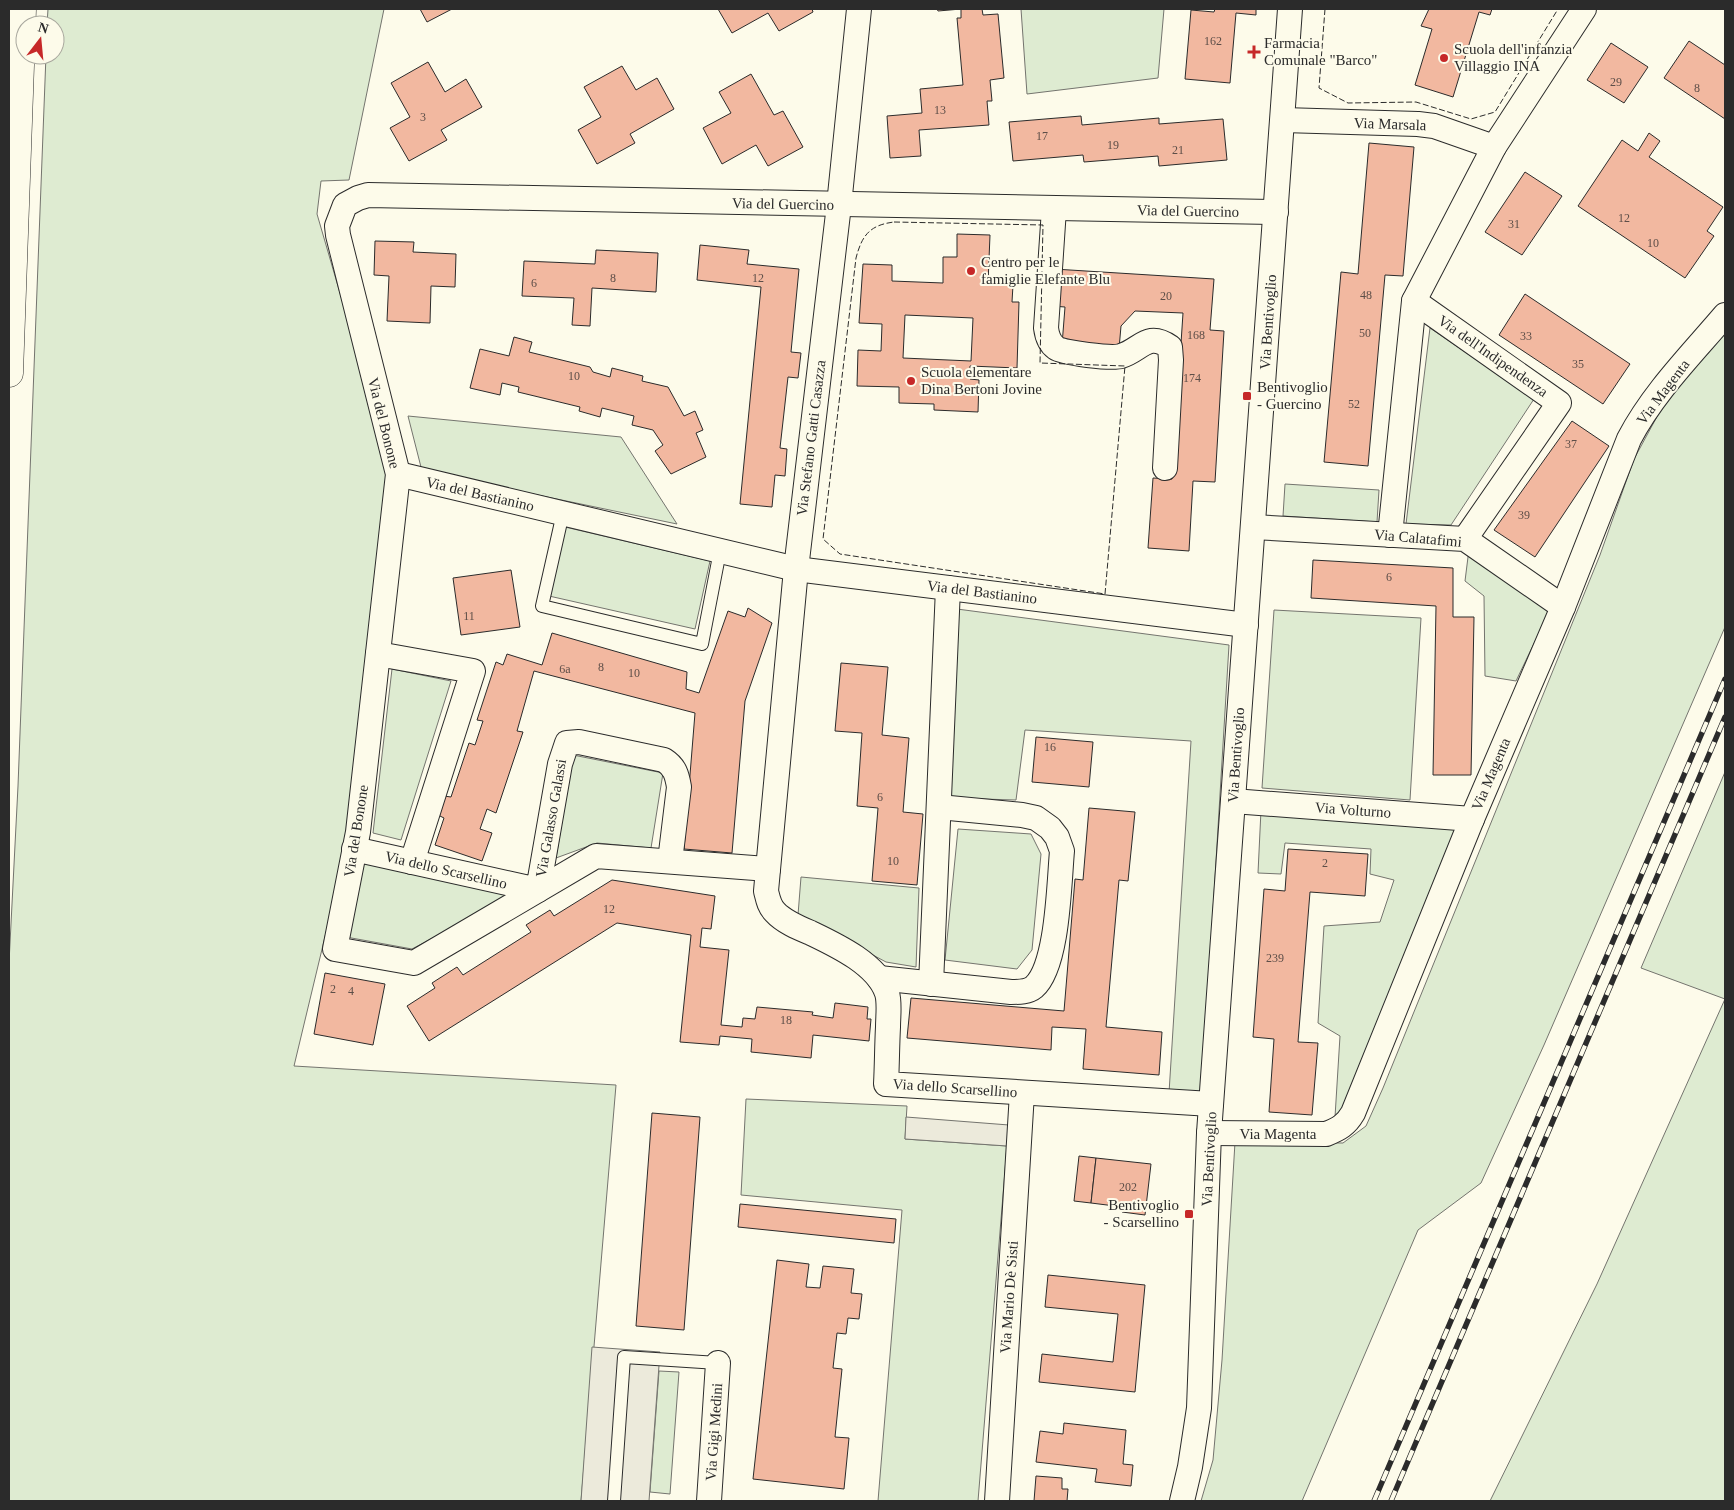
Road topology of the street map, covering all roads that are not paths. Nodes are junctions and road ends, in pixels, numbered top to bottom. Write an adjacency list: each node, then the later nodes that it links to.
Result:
1 (22, 9): 7 (main road)
2 (859, 9): 8 (street, Via Stefano Gatti Casazza)
3 (1290, 9): 5 (street, Via Bentivoglio)
4 (1584, 9): 6 (street)
5 (1283, 120): 6 (street, Via Marsala); 10 (street, Via Bentivoglio)
6 (1494, 147): 12 (street)
7 (12, 194): 14 (main road)
8 (839, 205): 9 (street, Via del Guercino); 11 (street, Via del Guercino); 22 (street, Via Stefano Gatti Casazza)
9 (1054, 209): 10 (street, Via del Guercino); 15 (street)
10 (1276, 212): 18 (street, Via Bentivoglio)
11 (342, 256): 16 (street, Via del Bonone)
12 (1414, 301): 19 (street); 20 (street, Via dell'Indipendenza)
13 (1725, 315): 24 (street, Via Magenta)
14 (9, 373)
15 (1165, 468)
16 (398, 474): 17 (street, Via del Bastianino); 26 (street, Via del Bonone)
17 (563, 513): 21 (street, Via del Bastianino); 21 (lane)
18 (1253, 527): 19 (street, Via Calatafimi); 25 (street, Via Bentivoglio)
19 (1390, 535): 20 (street, Via Calatafimi)
20 (1465, 539): 24 (street, Via Calatafimi)
21 (720, 551): 22 (street, Via del Bastianino)
22 (796, 569): 23 (street, Via del Bastianino); 33 (street, Via Stefano Gatti Casazza)
23 (948, 588): 25 (street, Via del Bastianino); 28 (street)
24 (1563, 607): 29 (street, Via Magenta)
25 (1246, 626): 27 (street, Via Bentivoglio)
26 (378, 654): 30 (street, Via del Bonone); 31 (street)
27 (1233, 801): 29 (street, Via Volturno); 39 (street, Via Bentivoglio)
28 (939, 807): 37 (street); 37 (street)
29 (1472, 819): 40 (street, Via Magenta)
30 (354, 849): 31 (street, Via dello Scarsellino); 35 (street, Via del Bonone)
31 (412, 862): 34 (street, Via dello Scarsellino)
32 (670, 862): 33 (street, Via dello Scarsellino); 34 (street, Via dello Scarsellino); 34 (street, Via Galasso Galassi)
33 (768, 869): 36 (street, Via dello Scarsellino)
34 (538, 890): 35 (street, Via dello Scarsellino)
35 (335, 949)
36 (879, 978): 37 (street); 38 (street, Via dello Scarsellino)
37 (931, 984)
38 (1022, 1093): 39 (street, Via dello Scarsellino); 44 (street, Via Mario Dè Sisti)
39 (1211, 1104): 40 (street, Via Bentivoglio)
40 (1209, 1133): 45 (street, Via Bentivoglio)
41 (718, 1363): 42 (lane); 43 (street, Via Gigi Medini)
42 (614, 1501)
43 (709, 1501)
44 (997, 1501)
45 (1182, 1501)

